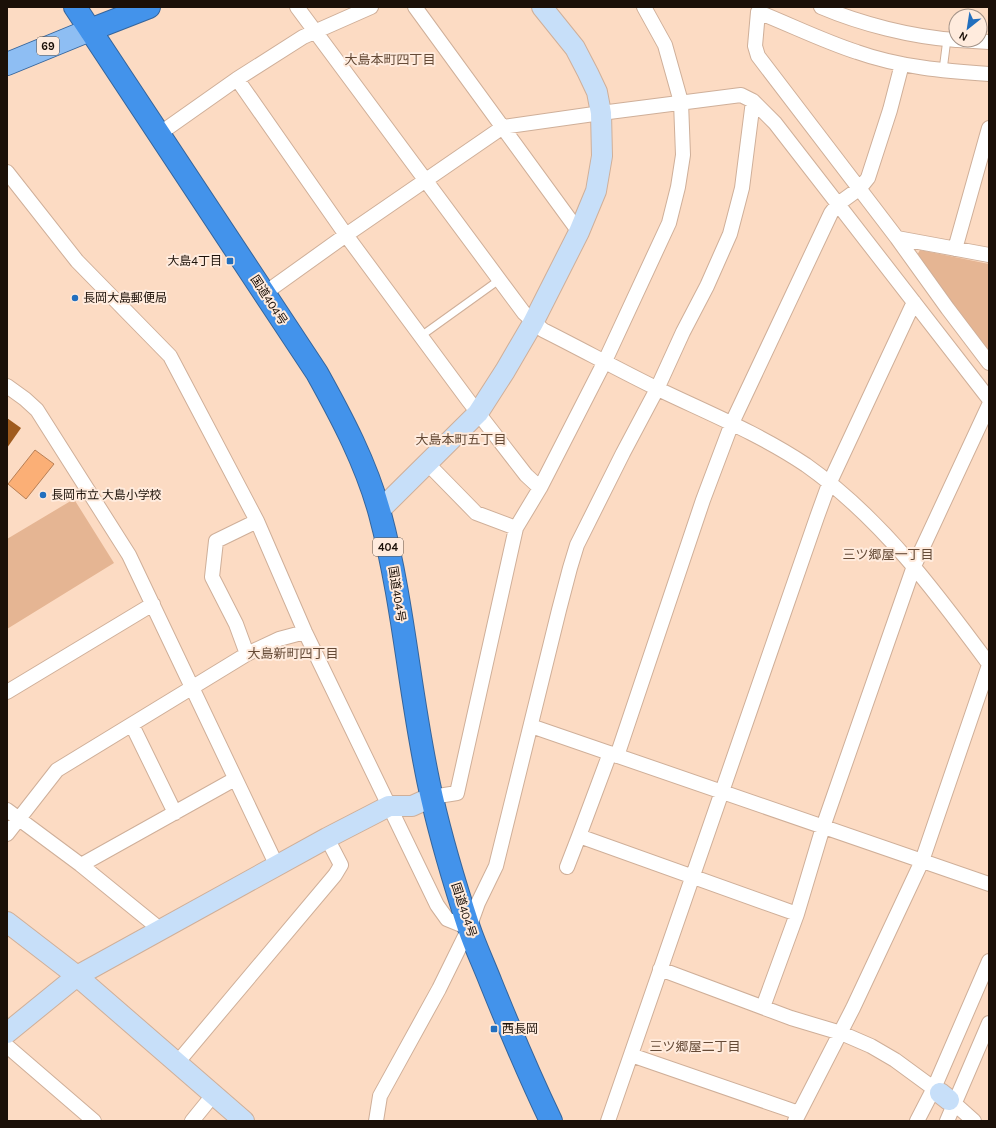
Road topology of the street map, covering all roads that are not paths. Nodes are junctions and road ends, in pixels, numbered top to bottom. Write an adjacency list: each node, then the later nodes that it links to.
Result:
1 (75, 7): 9 (highway, 国道404号)
2 (149, 7): 9 (highway)
3 (296, 7): 10 (street)
4 (371, 7): 10 (street)
5 (415, 7): 21 (street)
6 (542, 7): 20 (street)
7 (644, 7): 19 (street)
8 (821, 7): 11 (street)
9 (90, 30): 13 (main road, 69); 23 (highway, 国道404号 / 404)
10 (315, 31): 17 (street); 25 (street)
11 (948, 39)
12 (951, 48): 15 (lane)
13 (7, 64)
14 (902, 64): 15 (street); 26 (street); 26 (street)
15 (943, 70): 16 (street)
16 (989, 74)
17 (237, 79): 23 (street); 29 (street)
18 (753, 101): 19 (street); 27 (street); 41 (street)
19 (681, 102): 20 (street); 38 (street)
20 (601, 112): 21 (street); 28 (street)
21 (503, 127): 25 (street); 28 (street)
22 (989, 128): 31 (street)
23 (159, 134): 34 (highway, 国道404号 / 404)
24 (7, 172): 50 (street)
25 (425, 180): 29 (street); 33 (street)
26 (860, 188): 27 (street); 30 (street)
27 (838, 204): 35 (street); 45 (street)
28 (579, 232): 36 (street)
29 (346, 235): 34 (street); 37 (street)
30 (897, 238): 31 (street); 39 (street)
31 (955, 249): 32 (street)
32 (989, 255)
33 (499, 280): 36 (street); 37 (lane)
34 (265, 292): 49 (highway, 国道404号 / 404)
35 (914, 302): 42 (street); 47 (street)
36 (533, 323): 38 (street); 44 (street)
37 (421, 336): 44 (street)
38 (605, 361): 41 (street); 48 (street)
39 (989, 363)
40 (7, 386): 53 (street)
41 (658, 389): 45 (street); 60 (street)
42 (989, 399)
43 (989, 405): 52 (street)
44 (478, 413): 46 (street); 48 (street)
45 (732, 424): 47 (street); 61 (street)
46 (428, 464): 49 (street); 51 (street)
47 (829, 484): 52 (street); 63 (street)
48 (540, 488): 51 (street)
49 (379, 512): 64 (highway, 国道404号 / 404)
50 (257, 521): 54 (street); 55 (street)
51 (516, 528): 64 (street)
52 (914, 566): 56 (street); 69 (street)
53 (153, 604): 57 (street); 58 (street)
54 (305, 632): 55 (street); 65 (street)
55 (247, 654): 57 (street)
56 (989, 664): 73 (street)
57 (191, 688): 59 (street); 62 (street)
58 (7, 692)
59 (132, 725): 67 (street); 68 (street)
60 (531, 726): 61 (street); 81 (street)
61 (613, 754): 63 (street); 71 (street)
62 (235, 779): 67 (street); 75 (street)
63 (722, 790): 69 (street); 77 (street)
64 (432, 797): 65 (street); 81 (highway, 国道404号 / 404)
65 (389, 806): 72 (street); 81 (street)
66 (7, 810): 68 (street)
67 (175, 813): 74 (street)
68 (19, 820): 70 (street); 74 (street)
69 (823, 827): 73 (street); 79 (street)
70 (7, 834)
71 (579, 836): 76 (street); 77 (street)
72 (327, 838): 75 (street); 92 (street)
73 (922, 861): 78 (street); 89 (street)
74 (81, 865): 82 (street)
75 (277, 866): 82 (street)
76 (566, 867)
77 (692, 876): 79 (street); 84 (street)
78 (989, 884)
79 (797, 914): 86 (street)
80 (7, 922): 85 (street)
81 (469, 928): 99 (street); 100 (highway, 国道404号 / 404)
82 (161, 930): 85 (street)
83 (989, 961): 94 (street)
84 (660, 969): 86 (street); 91 (street)
85 (77, 976): 88 (street); 92 (street)
86 (764, 1007): 89 (street)
87 (989, 1023): 94 (street)
88 (7, 1033)
89 (841, 1033): 94 (street); 95 (street)
90 (7, 1046): 96 (street)
91 (631, 1055): 95 (street); 101 (street)
92 (177, 1063): 93 (street)
93 (214, 1094): 97 (street); 98 (street)
94 (945, 1096): 102 (street); 103 (street); 104 (street)
95 (797, 1117)
96 (94, 1121)
97 (192, 1121)
98 (244, 1121)
99 (376, 1121)
100 (551, 1121)
101 (608, 1121)
102 (917, 1121)
103 (947, 1121)
104 (974, 1121)

